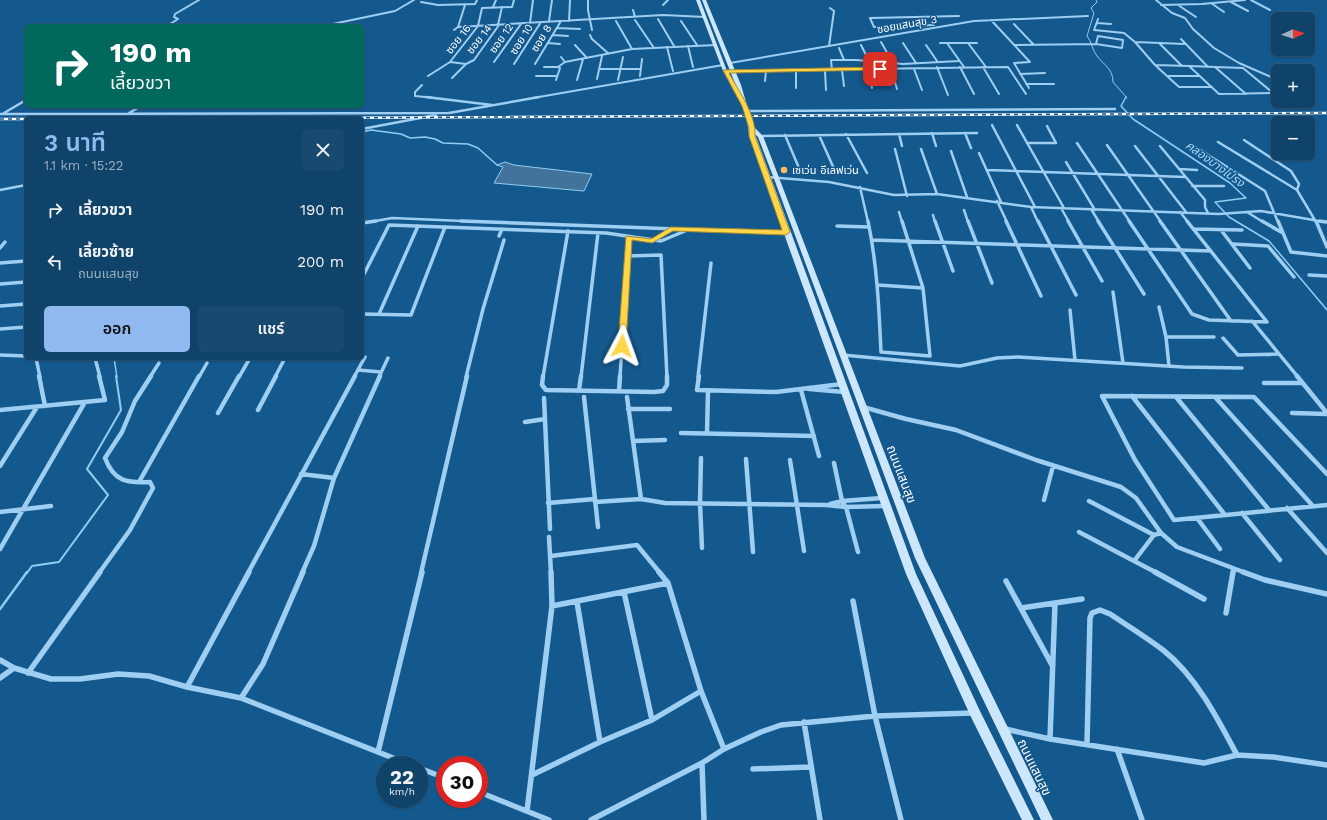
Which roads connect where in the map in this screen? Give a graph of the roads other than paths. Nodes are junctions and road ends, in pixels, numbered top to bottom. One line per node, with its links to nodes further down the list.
1 (199, 0): 57 (street)
2 (414, 0): 58 (street)
3 (477, 0): 25 (street)
4 (496, 0): 28 (street)
5 (514, 0): 29 (street)
6 (533, 0): 55 (street)
7 (552, 0): 50 (street)
8 (570, 0): 52 (street)
9 (588, 0): 48 (street)
10 (668, 0): 26 (street)
11 (698, 0): 39 (main road, ถนนแสนสุข)
12 (704, 0): 119 (main road, ถนนแสนสุข)
13 (1156, 0): 27 (street)
14 (1245, 0): 18 (street)
15 (1251, 0): 34 (street)
16 (440, 1): 22 (street)
17 (458, 1): 24 (street)
18 (1230, 1): 20 (street); 35 (street)
19 (421, 2): 22 (street)
20 (1211, 3): 21 (street); 37 (street)
21 (1178, 4): 27 (street); 43 (street)
22 (437, 5): 23 (street)
23 (452, 5): 24 (street); 30 (street)
24 (456, 5): 25 (street)
25 (465, 5): 65 (street)
26 (663, 5)
27 (1161, 5): 104 (street)
28 (493, 7): 29 (street); 64 (street)
29 (502, 7): 62 (street)
30 (450, 8)
31 (830, 8): 98 (street)
32 (633, 10): 44 (street)
33 (653, 10): 38 (street)
34 (1270, 10)
35 (1248, 11)
36 (612, 12): 45 (street)
37 (1224, 12)
38 (655, 16): 39 (street); 44 (street)
39 (704, 16): 92 (main road, ถนนแสนสุข)
40 (928, 16): 41 (street); 63 (street); 63 (street)
41 (959, 16)
42 (1088, 16): 49 (street, ซอยแสนสุข 3)
43 (1196, 17)
44 (635, 18): 45 (street); 100 (street)
45 (616, 19): 48 (street); 102 (street)
46 (658, 19): 96 (street)
47 (1098, 19): 56 (street)
48 (590, 20): 52 (street); 70 (street)
49 (991, 20): 66 (street, ซอยแสนสุข 3); 95 (street)
50 (549, 21): 51 (street); 54 (street)
51 (561, 21): 52 (street); 67 (street, ซอย 8)
52 (569, 21)
53 (681, 21): 91 (street)
54 (541, 22): 55 (street); 123 (street, ซอย 10)
55 (530, 23): 59 (street)
56 (1097, 23): 61 (street); 72 (street)
57 (170, 24)
58 (333, 24)
59 (521, 24): 62 (street); 117 (street, ซอย 12)
60 (1014, 24): 87 (street)
61 (1111, 24)
62 (499, 25): 64 (street); 122 (street, ซอย 14)
63 (934, 25): 66 (street)
64 (478, 26): 65 (street); 116 (street, ซอย 16)
65 (458, 27): 69 (street)
66 (937, 27): 98 (street, ซอยแสนสุข 3)
67 (557, 28): 68 (street); 73 (street, ซอย 8)
68 (580, 29)
69 (454, 30)
70 (592, 30)
71 (1121, 30): 72 (street)
72 (1124, 33): 79 (street)
73 (552, 35): 75 (street); 80 (street, ซอย 8)
74 (590, 35): 103 (street)
75 (568, 36)
76 (1181, 38): 89 (street)
77 (881, 42): 120 (street)
78 (903, 42): 121 (street)
79 (1135, 42): 85 (street); 126 (street)
80 (548, 43): 86 (street); 124 (street, ซอย 8)
81 (940, 43): 82 (street)
82 (946, 43): 83 (street); 115 (street)
83 (968, 43): 84 (street); 136 (street)
84 (977, 43)
85 (1160, 43): 89 (street); 127 (street)
86 (560, 44)
87 (1033, 44): 88 (street); 95 (street)
88 (1095, 44): 88 (street)
89 (1185, 44): 137 (street)
90 (575, 45): 108 (street)
91 (697, 45): 92 (street); 97 (street)
92 (716, 45): 125 (main road, ถนนแสนสุข)
93 (861, 45): 113 (street)
94 (926, 45): 114 (street)
95 (1014, 45): 156 (street)
96 (674, 46): 97 (street); 99 (street)
97 (688, 46): 131 (street)
98 (829, 46): 119 (street, ซอยแสนสุข 3)
99 (667, 47): 100 (street); 149 (street)
100 (654, 48): 102 (street)
101 (839, 48): 112 (street)
102 (632, 49): 103 (street)
103 (609, 54): 105 (street)
104 (1223, 54): 111 (street); 140 (street)
105 (602, 56): 108 (street); 142 (street)
106 (561, 57): 118 (street)
107 (623, 57): 143 (street)
108 (587, 58): 109 (street)
109 (583, 59): 118 (street); 167 (street)
110 (642, 59): 146 (street)
111 (1232, 59): 141 (street); 163 (street)
112 (844, 60): 113 (street); 147 (street)
113 (869, 61): 120 (street)
114 (937, 61): 115 (street); 121 (street)
115 (960, 61): 134 (street)
116 (450, 62): 122 (street, ซอย 16); 157 (street, ซอย 16)
117 (494, 62)
118 (566, 62): 130 (street)
119 (730, 63): 154 (main road, ถนนแสนสุข)
120 (892, 63): 121 (street)
121 (916, 63)
122 (466, 64): 164 (street, ซอย 14)
123 (514, 64)
124 (535, 64)
125 (723, 65): 153 (main road, ถนนแสนสุข); 187 (street)
126 (1155, 65): 127 (street); 161 (street)
127 (1181, 65): 128 (street)
128 (1189, 66): 137 (street); 162 (street)
129 (544, 67): 130 (street)
130 (558, 67): 159 (street)
131 (693, 67)
132 (937, 67): 133 (street); 145 (street); 185 (street)
133 (960, 67): 134 (street); 181 (street)
134 (964, 67): 135 (street)
135 (983, 67): 136 (street); 182 (street)
136 (986, 67): 183 (street)
137 (1208, 67): 138 (street)
138 (1214, 67): 140 (street); 184 (street)
139 (868, 68): 144 (street); 148 (street); 176 (street)
140 (1237, 68): 141 (street)
141 (1242, 68): 184 (street)
142 (600, 69): 143 (street); 165 (street)
143 (620, 69): 146 (street); 168 (street)
144 (891, 69): 145 (street); 178 (street)
145 (914, 69): 180 (street)
146 (641, 70): 160 (street)
147 (832, 70): 148 (street); 152 (street)
148 (842, 70): 173 (street)
149 (673, 71)
150 (766, 71): 151 (street); 154 (street); 169 (street)
151 (796, 71): 152 (street); 175 (street)
152 (824, 71): 179 (street)
153 (725, 72): 154 (main road); 189 (main road, ถนนแสนสุข)
154 (733, 72): 189 (main road, ถนนแสนสุข)
155 (1044, 73): 156 (street)
156 (1020, 74): 170 (street)
157 (428, 76)
158 (536, 76): 159 (street)
159 (557, 76): 166 (street)
160 (640, 76)
161 (1167, 76): 162 (street); 174 (street)
162 (1200, 76): 174 (street)
163 (1271, 77)
164 (452, 78)
165 (598, 79)
166 (556, 80)
167 (577, 80)
168 (618, 80)
169 (765, 81)
170 (1026, 84): 171 (street); 177 (street)
171 (1054, 84)
172 (422, 85): 187 (street)
173 (844, 86)
174 (1212, 87): 184 (street)
175 (796, 88)
176 (872, 88)
177 (1029, 88)
178 (897, 89)
179 (826, 90)
180 (922, 90)
181 (974, 94)
182 (999, 94)
183 (1026, 94)
184 (1246, 94)
185 (948, 95)
186 (24, 101): 193 (street)
187 (495, 106): 192 (street)
188 (138, 108): 191 (street)
189 (745, 108): 190 (street); 197 (main road, ถนนแสนสุข)
190 (1115, 109)
191 (129, 113): 192 (street); 193 (street)
192 (450, 113): 198 (street)
193 (1, 114)
194 (1017, 124): 209 (street)
195 (992, 125): 228 (street)
196 (1047, 126): 209 (street)
197 (752, 128): 206 (main road, ถนนแสนสุข); 234 (main road, ถนนแสนสุข)
198 (364, 129)
199 (932, 133): 200 (street); 204 (street); 213 (street)
200 (965, 133): 201 (street); 217 (street)
201 (977, 133)
202 (785, 134): 205 (street); 206 (street); 223 (street)
203 (846, 134): 204 (street); 205 (street); 230 (street)
204 (899, 134): 212 (street)
205 (819, 135): 227 (street)
206 (760, 136): 234 (main road, ถนนแสนสุข)
207 (1244, 140): 242 (street)
208 (1218, 142): 242 (street)
209 (1027, 143): 229 (street)
210 (1077, 143): 232 (street)
211 (1107, 145): 233 (street)
212 (902, 146)
213 (936, 146)
214 (1135, 146): 235 (street)
215 (1160, 146): 224 (street)
216 (1194, 146): 258 (street)
217 (971, 148)
218 (895, 149): 244 (street)
219 (921, 149): 243 (street)
220 (951, 151): 245 (street)
221 (979, 153): 225 (street)
222 (1066, 162): 231 (street)
223 (799, 168)
224 (1179, 169): 226 (street); 236 (street)
225 (987, 170): 228 (street); 246 (street)
226 (1197, 170)
227 (836, 171)
228 (1015, 171): 229 (street); 247 (street)
229 (1044, 172): 231 (street); 248 (street)
230 (867, 173)
231 (1073, 174): 232 (street); 251 (street)
232 (1096, 174): 233 (street); 252 (street)
233 (1129, 175): 235 (street); 253 (street)
234 (771, 176): 240 (street); 275 (main road, ถนนแสนสุข); 333 (main road, ถนนแสนสุข)
235 (1158, 176): 236 (street); 256 (street)
236 (1185, 177): 238 (street)
237 (24, 185): 241 (street)
238 (1192, 186): 239 (street); 259 (street)
239 (1224, 186)
240 (860, 187): 244 (street); 267 (street)
241 (0, 190)
242 (1297, 190): 261 (street)
243 (937, 194): 244 (street); 245 (street)
244 (907, 196)
245 (967, 197): 246 (street)
246 (999, 202): 247 (street); 288 (street)
247 (1033, 207): 248 (street); 289 (street)
248 (1063, 208): 249 (street); 290 (street)
249 (1091, 209): 251 (street); 293 (street)
250 (964, 210): 286 (street)
251 (1096, 210): 252 (street)
252 (1121, 210): 253 (street); 294 (street)
253 (1153, 211): 255 (street); 295 (street)
254 (899, 212): 284 (street)
255 (1180, 212): 256 (street); 270 (street)
256 (1186, 212): 259 (street)
257 (1247, 212): 258 (street); 259 (street); 276 (street)
258 (1275, 212): 261 (street); 276 (street)
259 (1208, 213)
260 (934, 215): 285 (street)
261 (1315, 220): 262 (street); 291 (street)
262 (1327, 222)
263 (364, 223): 269 (street)
264 (418, 226): 266 (street); 304 (street); 323 (street)
265 (837, 226): 267 (street)
266 (445, 227): 268 (street); 323 (street)
267 (869, 227): 281 (street)
268 (502, 229): 274 (street); 278 (street)
269 (671, 229): 271 (street); 282 (street)
270 (1194, 229): 272 (street); 296 (street)
271 (687, 230): 275 (street); 282 (street)
272 (1220, 230): 273 (street); 287 (street)
273 (1242, 230)
274 (568, 231): 277 (street); 354 (street)
275 (786, 232): 351 (main road, ถนนแสนสุข)
276 (1282, 232): 298 (street)
277 (598, 233): 279 (street); 354 (street)
278 (499, 236)
279 (629, 237): 282 (street); 297 (street)
280 (504, 240): 462 (street)
281 (872, 240): 284 (street); 312 (street)
282 (652, 241)
283 (5, 242): 292 (street)
284 (908, 242): 285 (street); 313 (street)
285 (943, 243): 286 (street); 303 (street)
286 (976, 244): 288 (street); 310 (street)
287 (1233, 244): 302 (street); 307 (street)
288 (1016, 245): 289 (street); 317 (street)
289 (1052, 246): 290 (street); 316 (street)
290 (1082, 247): 293 (street); 309 (street)
291 (1327, 247)
292 (0, 248)
293 (1115, 248): 294 (street); 315 (street)
294 (1147, 249): 295 (street); 324 (street)
295 (1180, 250): 296 (street); 324 (street)
296 (1211, 251): 325 (street)
297 (627, 256): 356 (street); 356 (street)
298 (1327, 256)
299 (24, 261): 300 (street)
300 (0, 263)
301 (711, 263): 357 (street)
302 (1250, 268)
303 (953, 271)
304 (364, 274)
305 (1309, 275): 306 (street)
306 (1327, 276)
307 (1294, 277)
308 (24, 282): 311 (street)
309 (1102, 282)
310 (992, 283)
311 (0, 284)
312 (878, 285): 313 (street); 313 (street)
313 (923, 288)
314 (1113, 292): 344 (street)
315 (1144, 294)
316 (1076, 295)
317 (1041, 296)
318 (24, 304): 319 (street)
319 (0, 306)
320 (1159, 307): 328 (street)
321 (1070, 310): 341 (street)
322 (364, 314): 323 (street)
323 (379, 314)
324 (1230, 321): 325 (street)
325 (1252, 321): 331 (street)
326 (24, 327): 327 (street)
327 (0, 329)
328 (1166, 337): 329 (street); 345 (street)
329 (1214, 337)
330 (1223, 338): 331 (street)
331 (1278, 354): 350 (street)
332 (0, 355): 334 (street)
333 (843, 355): 341 (street); 352 (main road, ถนนแสนสุข)
334 (24, 356)
335 (388, 358): 348 (street)
336 (36, 360): 365 (street)
337 (96, 360): 364 (street)
338 (249, 360): 372 (street)
339 (284, 360): 371 (street)
340 (364, 360): 347 (street)
341 (1075, 360): 344 (street)
342 (160, 363): 392 (street)
343 (207, 363): 392 (street)
344 (1123, 363): 345 (street)
345 (1169, 366): 346 (street)
346 (1242, 368)
347 (358, 370): 348 (street); 389 (street)
348 (381, 372): 391 (street)
349 (1264, 383): 350 (street)
350 (1302, 383): 374 (street)
351 (843, 388): 352 (main road); 353 (street); 353 (street); 398 (main road, ถนนแสนสุข)
352 (856, 388): 367 (main road, ถนนแสนสุข)
353 (806, 389): 355 (street)
354 (579, 390): 356 (street)
355 (801, 390): 357 (street); 379 (street)
356 (619, 391)
357 (708, 391): 378 (street)
358 (627, 396): 368 (street)
359 (1132, 396): 361 (street); 413 (street); 414 (street)
360 (584, 397): 395 (street)
361 (1176, 397): 362 (street); 410 (street)
362 (1215, 397): 390 (street); 406 (street)
363 (544, 398): 375 (street)
364 (85, 402): 365 (street); 409 (street)
365 (45, 406): 366 (street)
366 (37, 407): 370 (street); 387 (street)
367 (863, 407): 388 (street); 456 (main road, ถนนแสนสุข)
368 (628, 409): 369 (street); 381 (street)
369 (670, 409)
370 (0, 410)
371 (258, 410)
372 (218, 413)
373 (1292, 413): 374 (street)
374 (1327, 414)
375 (545, 419): 376 (street); 399 (street)
376 (525, 422)
377 (681, 433): 378 (street)
378 (707, 433): 379 (street)
379 (814, 436): 382 (street)
380 (665, 440): 381 (street)
381 (633, 441): 393 (street)
382 (820, 456)
383 (701, 458): 400 (street)
384 (746, 459): 401 (street)
385 (790, 460): 402 (street)
386 (834, 463): 396 (street)
387 (0, 466)
388 (1053, 466): 394 (street); 418 (street)
389 (301, 474): 391 (street); 449 (street)
390 (1327, 474)
391 (334, 478): 451 (street)
392 (139, 482): 447 (street)
393 (641, 499): 395 (street); 400 (street)
394 (1044, 500)
395 (595, 501): 399 (street); 415 (street)
396 (842, 501): 398 (street); 403 (street); 407 (street)
397 (1090, 501): 419 (street)
398 (884, 502): 407 (street); 452 (main road, ถนนแสนสุข)
399 (548, 503): 416 (street)
400 (700, 503): 401 (street); 421 (street)
401 (748, 504): 402 (street); 425 (street)
402 (796, 504): 403 (street); 424 (street)
403 (826, 505): 407 (street)
404 (1327, 505): 406 (street)
405 (51, 506): 409 (street)
406 (1312, 506): 408 (street)
407 (846, 507): 426 (street)
408 (1288, 508): 410 (street); 427 (street)
409 (23, 510): 411 (street); 422 (street)
410 (1269, 510): 412 (street)
411 (0, 512)
412 (1242, 513): 413 (street); 429 (street)
413 (1225, 515): 414 (street)
414 (1197, 518): 423 (street)
415 (598, 527)
416 (550, 529)
417 (1079, 532): 430 (street)
418 (1161, 533): 419 (street); 431 (street)
419 (1154, 535): 430 (street)
420 (549, 537): 428 (street)
421 (702, 548)
422 (0, 549)
423 (1220, 549)
424 (804, 551)
425 (753, 552)
426 (858, 552)
427 (1327, 553)
428 (551, 556): 433 (street); 441 (street)
429 (1280, 560)
430 (1134, 561): 437 (street)
431 (1234, 569): 435 (street); 443 (street)
432 (1006, 581): 442 (street)
433 (668, 583): 434 (street); 450 (street)
434 (624, 592): 439 (street); 454 (street)
435 (1327, 594)
436 (1082, 599): 440 (street)
437 (1204, 599)
438 (853, 601): 453 (street)
439 (577, 602): 441 (street); 458 (street)
440 (1055, 604): 442 (street); 445 (street)
441 (552, 606): 469 (street)
442 (1021, 608): 445 (street)
443 (1226, 613)
444 (0, 660): 446 (street)
445 (1053, 666): 457 (street)
446 (14, 668): 447 (street); 448 (street)
447 (28, 673): 449 (street)
448 (0, 678)
449 (187, 687): 451 (street)
450 (701, 691): 454 (street); 460 (street)
451 (242, 698): 462 (street)
452 (975, 713): 453 (street); 477 (main road, ถนนแสนสุข)
453 (875, 716): 455 (street); 476 (street)
454 (652, 720): 458 (street)
455 (804, 722): 460 (street); 467 (street)
456 (1002, 729): 457 (street); 478 (main road, ถนนแสนสุข)
457 (1050, 739): 459 (street)
458 (600, 742): 469 (street)
459 (1087, 744): 461 (street); 463 (street)
460 (724, 749): 465 (street)
461 (1117, 749): 463 (street); 479 (street)
462 (378, 752): 464 (street)
463 (1237, 755): 466 (street)
464 (388, 756)
465 (702, 763): 473 (street); 474 (street)
466 (1327, 765)
467 (811, 767): 468 (street); 475 (street)
468 (753, 770)
469 (532, 775): 471 (street)
470 (488, 796): 471 (street)
471 (527, 811): 472 (street)
472 (549, 820)
473 (591, 820)
474 (704, 820)
475 (820, 820)
476 (901, 820)
477 (1028, 820)
478 (1047, 820)
479 (1142, 820)

